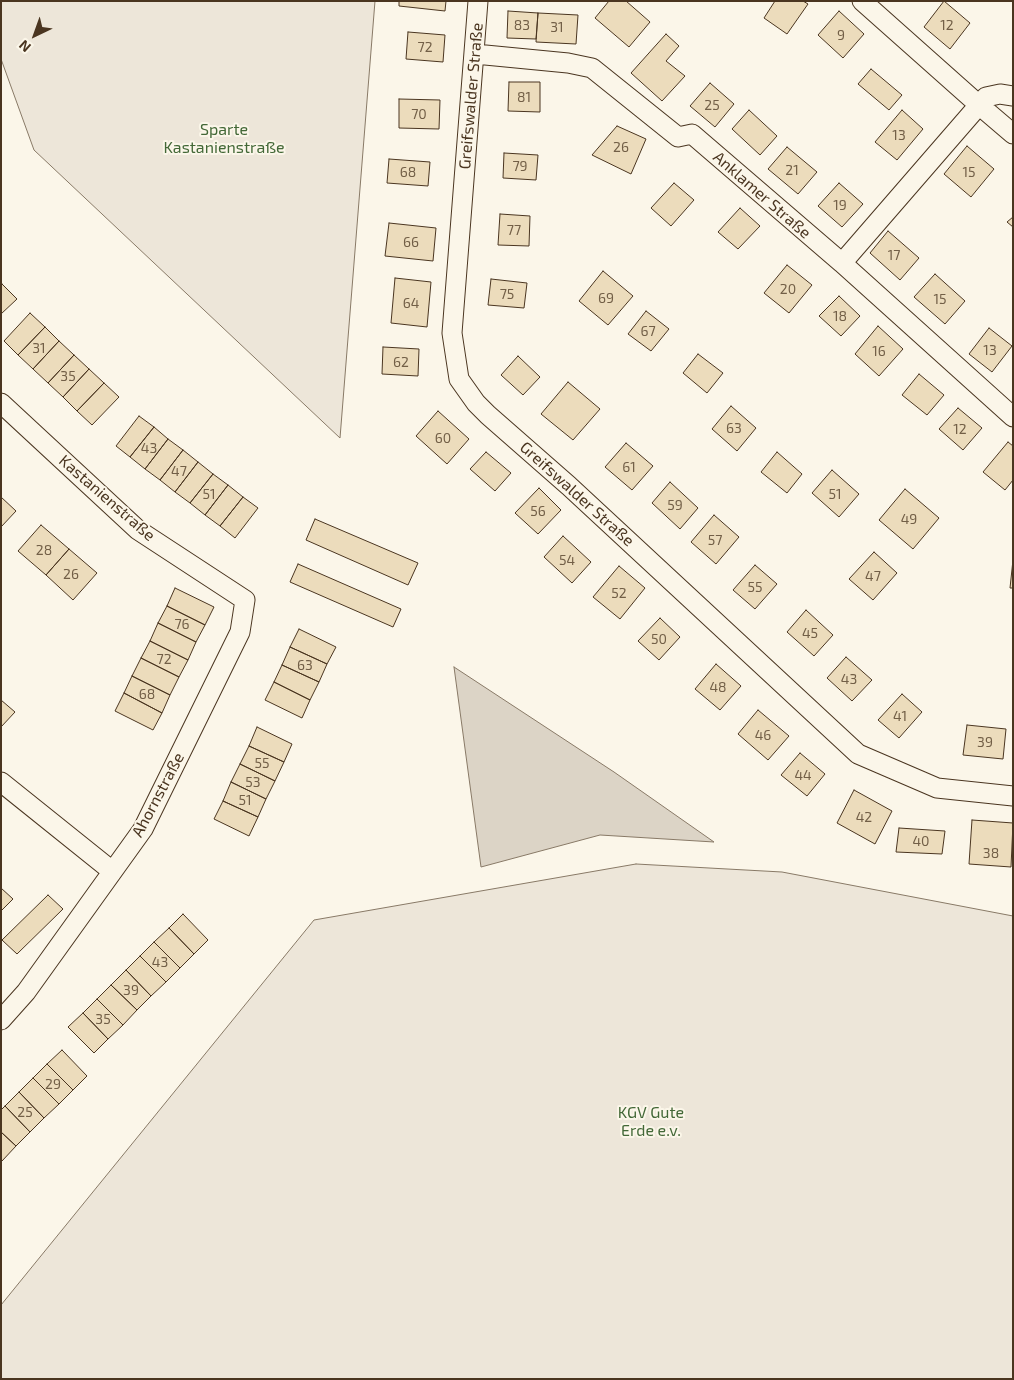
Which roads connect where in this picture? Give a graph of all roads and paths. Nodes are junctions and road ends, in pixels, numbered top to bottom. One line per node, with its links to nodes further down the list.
1 (478, 1): 3 (street, Greifswalder Straße)
2 (862, 1): 5 (street)
3 (474, 54): 7 (street, Anklamer Straße); 12 (street, Greifswalder Straße)
4 (1013, 96): 5 (street)
5 (978, 105): 6 (street); 7 (street)
6 (1013, 134)
7 (842, 263): 9 (street, Anklamer Straße)
8 (1, 403): 10 (street, Kastanienstraße)
9 (1013, 417)
10 (246, 600): 13 (street, Ahornstraße)
11 (1, 782): 13 (street)
12 (1013, 796)
13 (112, 871): 14 (street, Ahornstraße)
14 (1, 1020)

